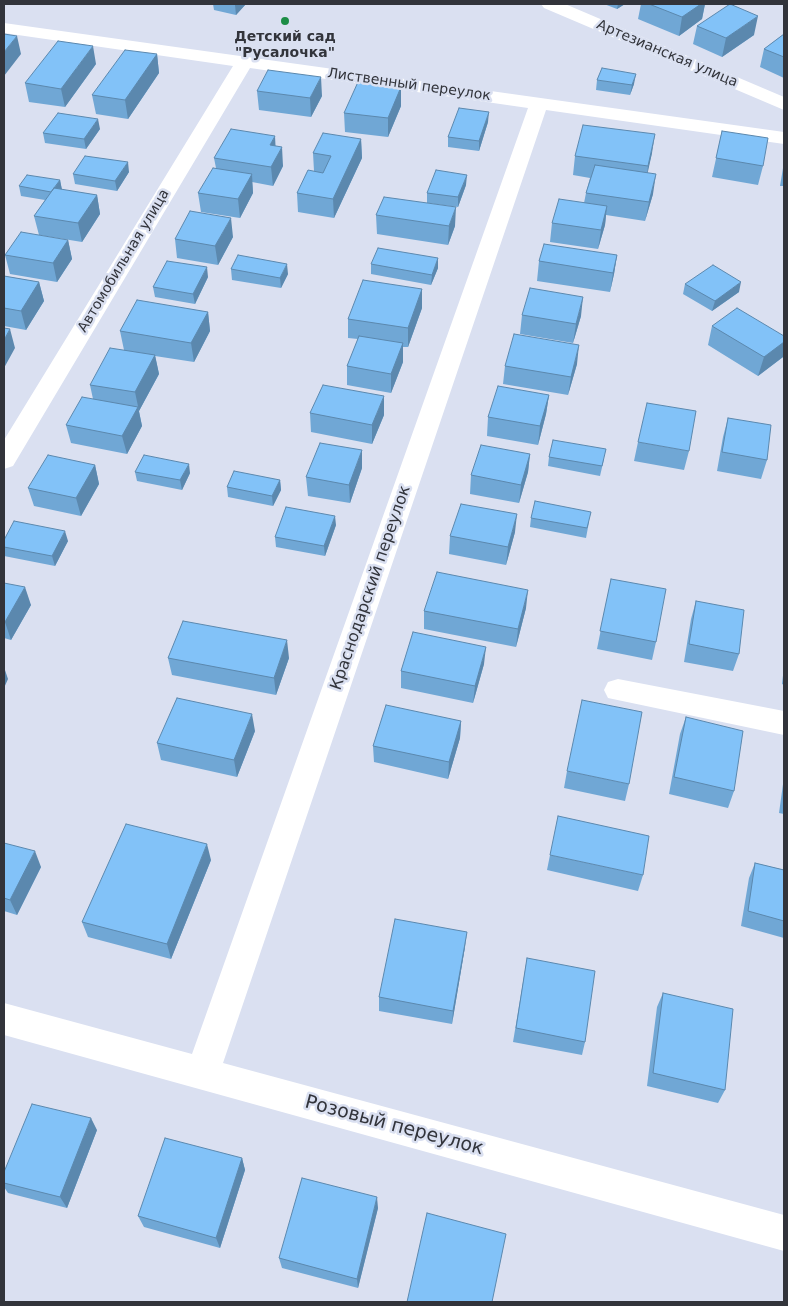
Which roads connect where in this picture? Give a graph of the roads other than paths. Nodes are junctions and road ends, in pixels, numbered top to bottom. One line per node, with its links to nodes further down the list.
1 (550, 4): 5 (street, Артезианская улица)
2 (4, 28): 3 (street, Лиственный переулок)
3 (245, 61): 4 (street, Лиственный переулок); 7 (street, Автомобильная улица)
4 (540, 103): 6 (street, Лиственный переулок); 11 (street, Краснодарский переулок)
5 (784, 104)
6 (784, 138)
7 (4, 460)
8 (618, 690): 9 (street)
9 (784, 723)
10 (4, 1019): 11 (street, Розовый переулок)
11 (202, 1074): 12 (street, Розовый переулок)
12 (784, 1234)

